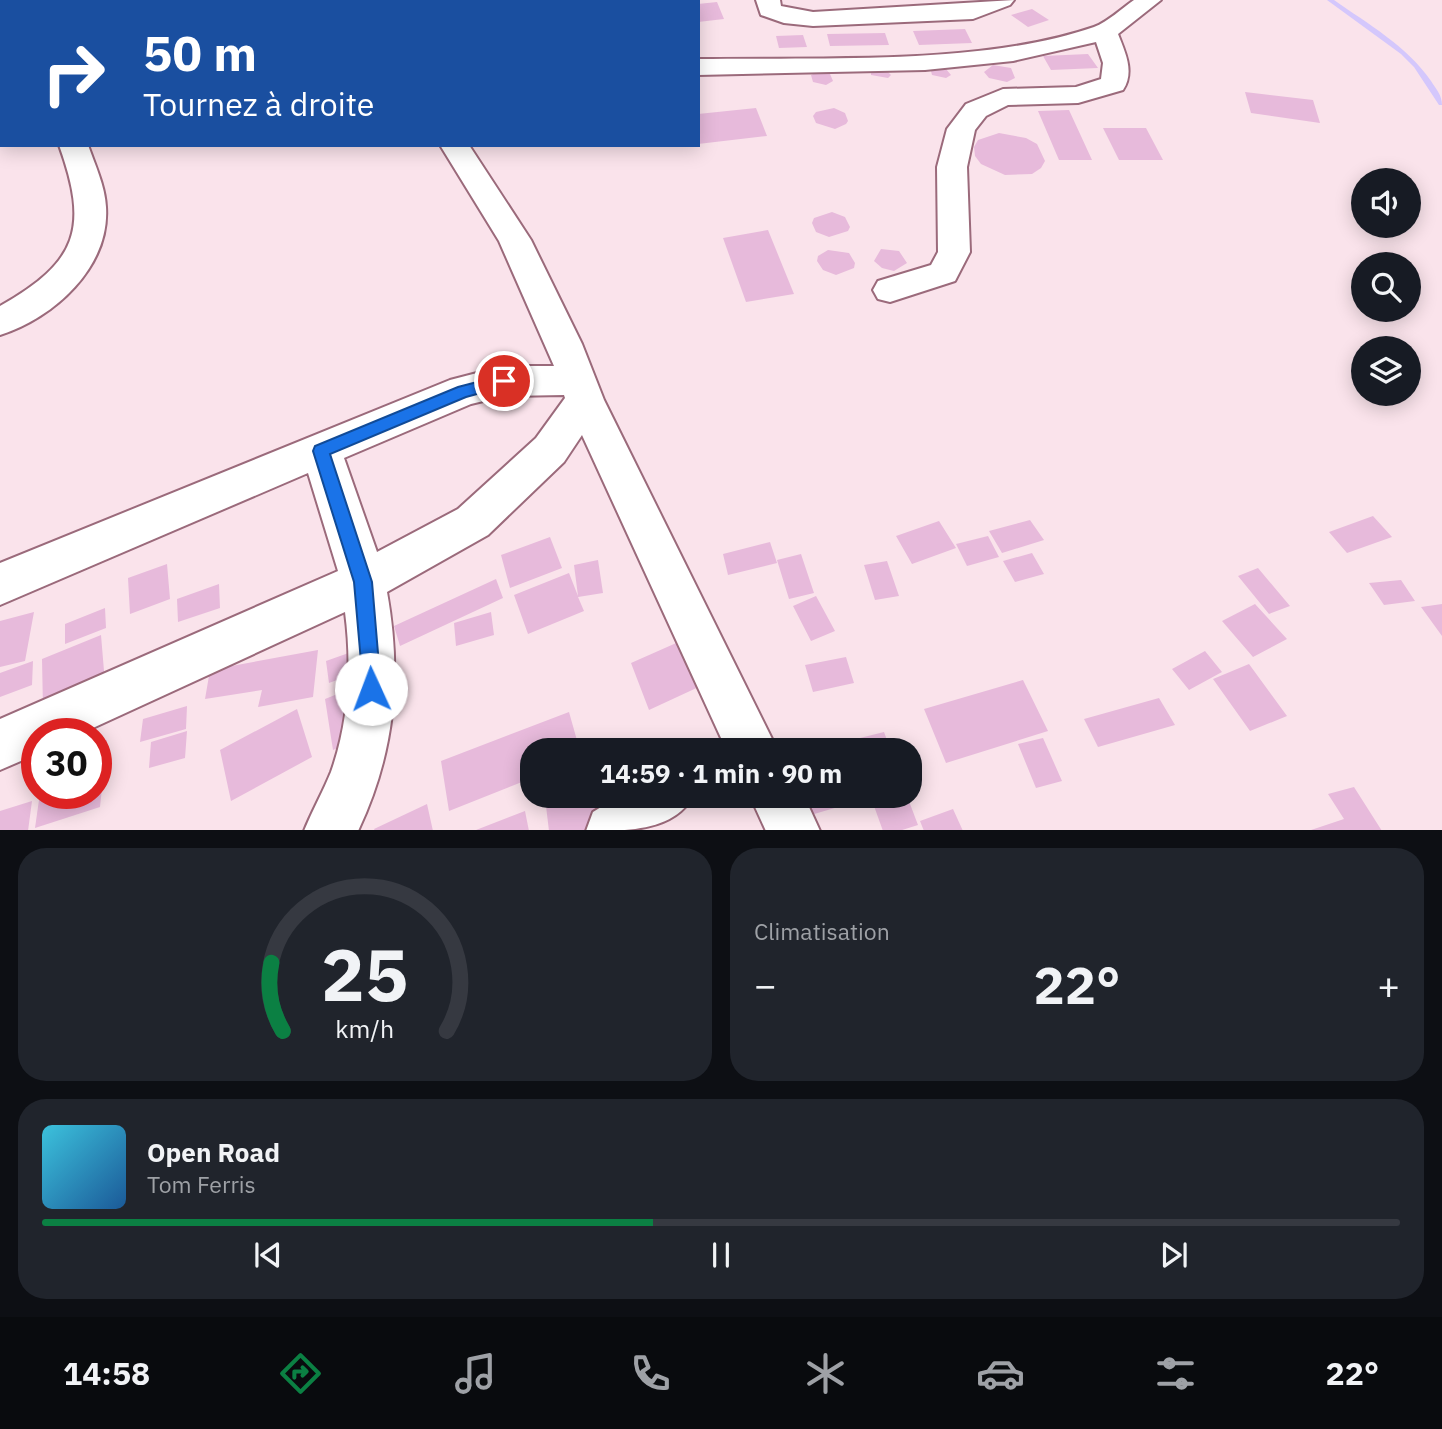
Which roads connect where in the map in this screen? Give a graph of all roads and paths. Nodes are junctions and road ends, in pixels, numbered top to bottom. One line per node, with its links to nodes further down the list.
1 (768, 0): 2 (street)
2 (1002, 0)
3 (1149, 0): 4 (street)
4 (1105, 32): 5 (street); 8 (street)
5 (700, 67)
6 (74, 147): 9 (street)
7 (455, 147): 10 (street)
8 (890, 290)
9 (0, 322)
10 (580, 390): 11 (street); 12 (street); 14 (street)
11 (321, 451): 12 (street); 13 (street)
12 (363, 582): 15 (street); 18 (street)
13 (0, 584)
14 (742, 738)
15 (0, 745)
16 (648, 808): 19 (street)
17 (782, 808): 20 (street)
18 (330, 830)
19 (614, 830)
20 (793, 830)

